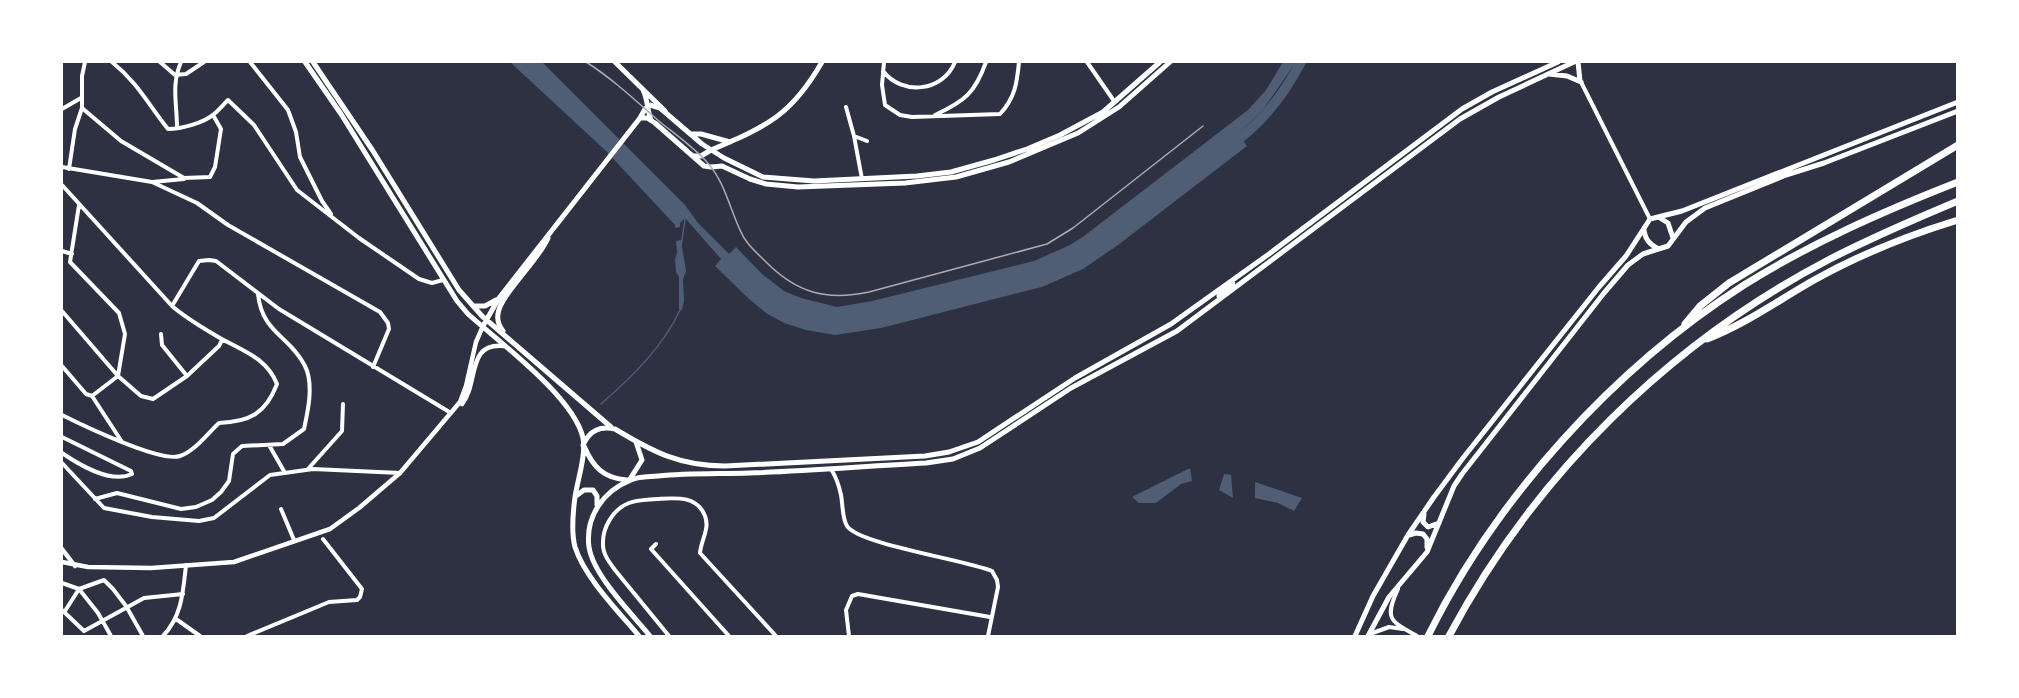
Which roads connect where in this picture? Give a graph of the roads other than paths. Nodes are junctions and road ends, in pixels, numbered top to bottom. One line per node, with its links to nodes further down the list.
1 (85, 62): 25 (street)
2 (112, 62): 39 (street)
3 (160, 62): 22 (street)
4 (181, 62): 22 (street)
5 (204, 62): 22 (street)
6 (250, 62): 60 (street)
7 (305, 62): 71 (main road)
8 (313, 62): 76 (main road)
9 (615, 62): 24 (main road)
10 (822, 62): 43 (main road)
11 (884, 62): 20 (street)
12 (955, 62): 20 (street)
13 (986, 62): 36 (street)
14 (1019, 62): 36 (street)
15 (1087, 62): 26 (street)
16 (1160, 62): 26 (main road)
17 (1170, 62): 30 (main road)
18 (1558, 62): 65 (main road)
19 (1576, 62): 21 (main road); 23 (main road)
20 (883, 71): 36 (street)
21 (1547, 74): 23 (main road); 65 (main road)
22 (175, 75): 39 (street)
23 (1581, 82): 62 (street)
24 (642, 89): 28 (main road); 34 (main road)
25 (81, 98): 31 (street); 32 (street)
26 (1114, 101): 30 (main road); 54 (main road)
27 (1958, 102): 47 (main road)
28 (647, 107): 34 (main road); 37 (main road); 38 (main road)
29 (846, 107): 41 (street)
30 (1119, 107): 46 (main road)
31 (82, 108): 52 (street); 53 (street)
32 (62, 110)
33 (1958, 111): 49 (main road)
34 (666, 112): 40 (main road)
35 (213, 115): 39 (street); 53 (street); 60 (street)
36 (931, 116)
37 (640, 118): 38 (main road); 66 (main road)
38 (651, 120): 46 (main road)
39 (177, 128)
40 (692, 134): 43 (main road); 45 (main road)
41 (854, 136): 42 (street); 54 (street)
42 (867, 141)
43 (730, 142): 45 (main road)
44 (1958, 145): 81 (highway)
45 (711, 150): 46 (main road); 54 (main road)
46 (688, 152)
47 (1830, 152): 48 (main road); 49 (main road)
48 (1821, 156): 50 (main road); 61 (main road)
49 (1832, 159): 50 (main road)
50 (1824, 163): 67 (main road)
51 (62, 168): 52 (street)
52 (69, 169): 55 (street)
53 (184, 178): 55 (street)
54 (862, 179)
55 (152, 182): 88 (street)
56 (1958, 182): 81 (highway)
57 (62, 185): 59 (street)
58 (1958, 201): 85 (highway)
59 (79, 204): 70 (street); 75 (street)
60 (334, 217): 71 (street)
61 (1660, 218): 62 (main road); 67 (main road)
62 (1650, 219): 64 (main road)
63 (1958, 220): 85 (highway)
64 (1644, 226): 68 (main road); 112 (main road)
65 (1306, 230): 72 (main road); 77 (main road)
66 (550, 234): 74 (main road); 83 (main road)
67 (1673, 238): 68 (main road)
68 (1659, 249): 113 (main road)
69 (62, 251): 70 (street)
70 (72, 254): 89 (street)
71 (442, 279): 80 (main road)
72 (1233, 280): 77 (main road); 98 (main road)
73 (258, 294): 75 (street); 88 (street); 99 (street)
74 (499, 298): 76 (main road); 79 (main road)
75 (172, 306): 84 (street)
76 (473, 306): 79 (main road)
77 (1209, 309): 103 (main road)
78 (62, 311): 89 (street)
79 (487, 319): 80 (main road); 83 (main road)
80 (483, 326): 86 (main road); 93 (street)
81 (1679, 332): 148 (highway)
82 (161, 334): 90 (street)
83 (507, 337): 95 (main road)
84 (222, 339): 90 (street); 97 (street)
85 (1699, 342): 149 (highway)
86 (504, 346): 93 (street); 100 (main road)
87 (62, 366): 91 (street)
88 (373, 367): 93 (street)
89 (118, 376): 90 (street); 91 (street)
90 (187, 376)
91 (92, 396): 97 (street)
92 (343, 405): 104 (street)
93 (451, 413): 106 (street)
94 (62, 415): 97 (street)
95 (615, 429): 98 (main road); 100 (main road)
96 (62, 437): 101 (street)
97 (122, 442)
98 (636, 442): 107 (main road)
99 (268, 444): 105 (street); 109 (street)
100 (583, 445): 107 (main road); 108 (main road)
101 (62, 453)
102 (62, 463): 109 (street)
103 (831, 468): 107 (main road); 129 (street)
104 (307, 470): 105 (street); 106 (street)
105 (285, 473): 109 (street)
106 (400, 473): 116 (street)
107 (629, 480): 110 (main road)
108 (575, 497): 110 (main road); 138 (main road)
109 (95, 499)
110 (597, 507): 139 (main road)
111 (281, 509): 116 (street)
112 (1425, 510): 113 (main road); 114 (main road)
113 (1440, 522): 119 (main road)
114 (1408, 535): 119 (main road); 145 (main road)
115 (323, 539): 137 (street)
116 (294, 540): 122 (street)
117 (656, 544): 141 (street)
118 (62, 549): 121 (street)
119 (1427, 552): 123 (main road)
120 (62, 562): 121 (street)
121 (75, 566): 122 (street)
122 (186, 566): 126 (street)
123 (1401, 582): 132 (street); 146 (main road)
124 (62, 583): 125 (street)
125 (79, 589): 127 (street); 128 (street); 131 (street)
126 (183, 594): 127 (street); 130 (street)
127 (126, 606): 131 (street); 134 (street)
128 (63, 610): 131 (street)
129 (990, 617): 143 (street); 144 (street)
130 (176, 619): 135 (street); 136 (street)
131 (103, 622): 133 (street)
132 (1403, 629): 146 (street); 147 (street)
133 (111, 636)
134 (143, 636)
135 (163, 636)
136 (200, 636)
137 (247, 636)
138 (639, 636)
139 (650, 636)
140 (669, 636): 142 (street)
141 (729, 636)
142 (776, 636)
143 (849, 636)
144 (988, 636)
145 (1355, 636)
146 (1368, 636)
147 (1417, 636)
148 (1428, 636)
149 (1449, 636)

